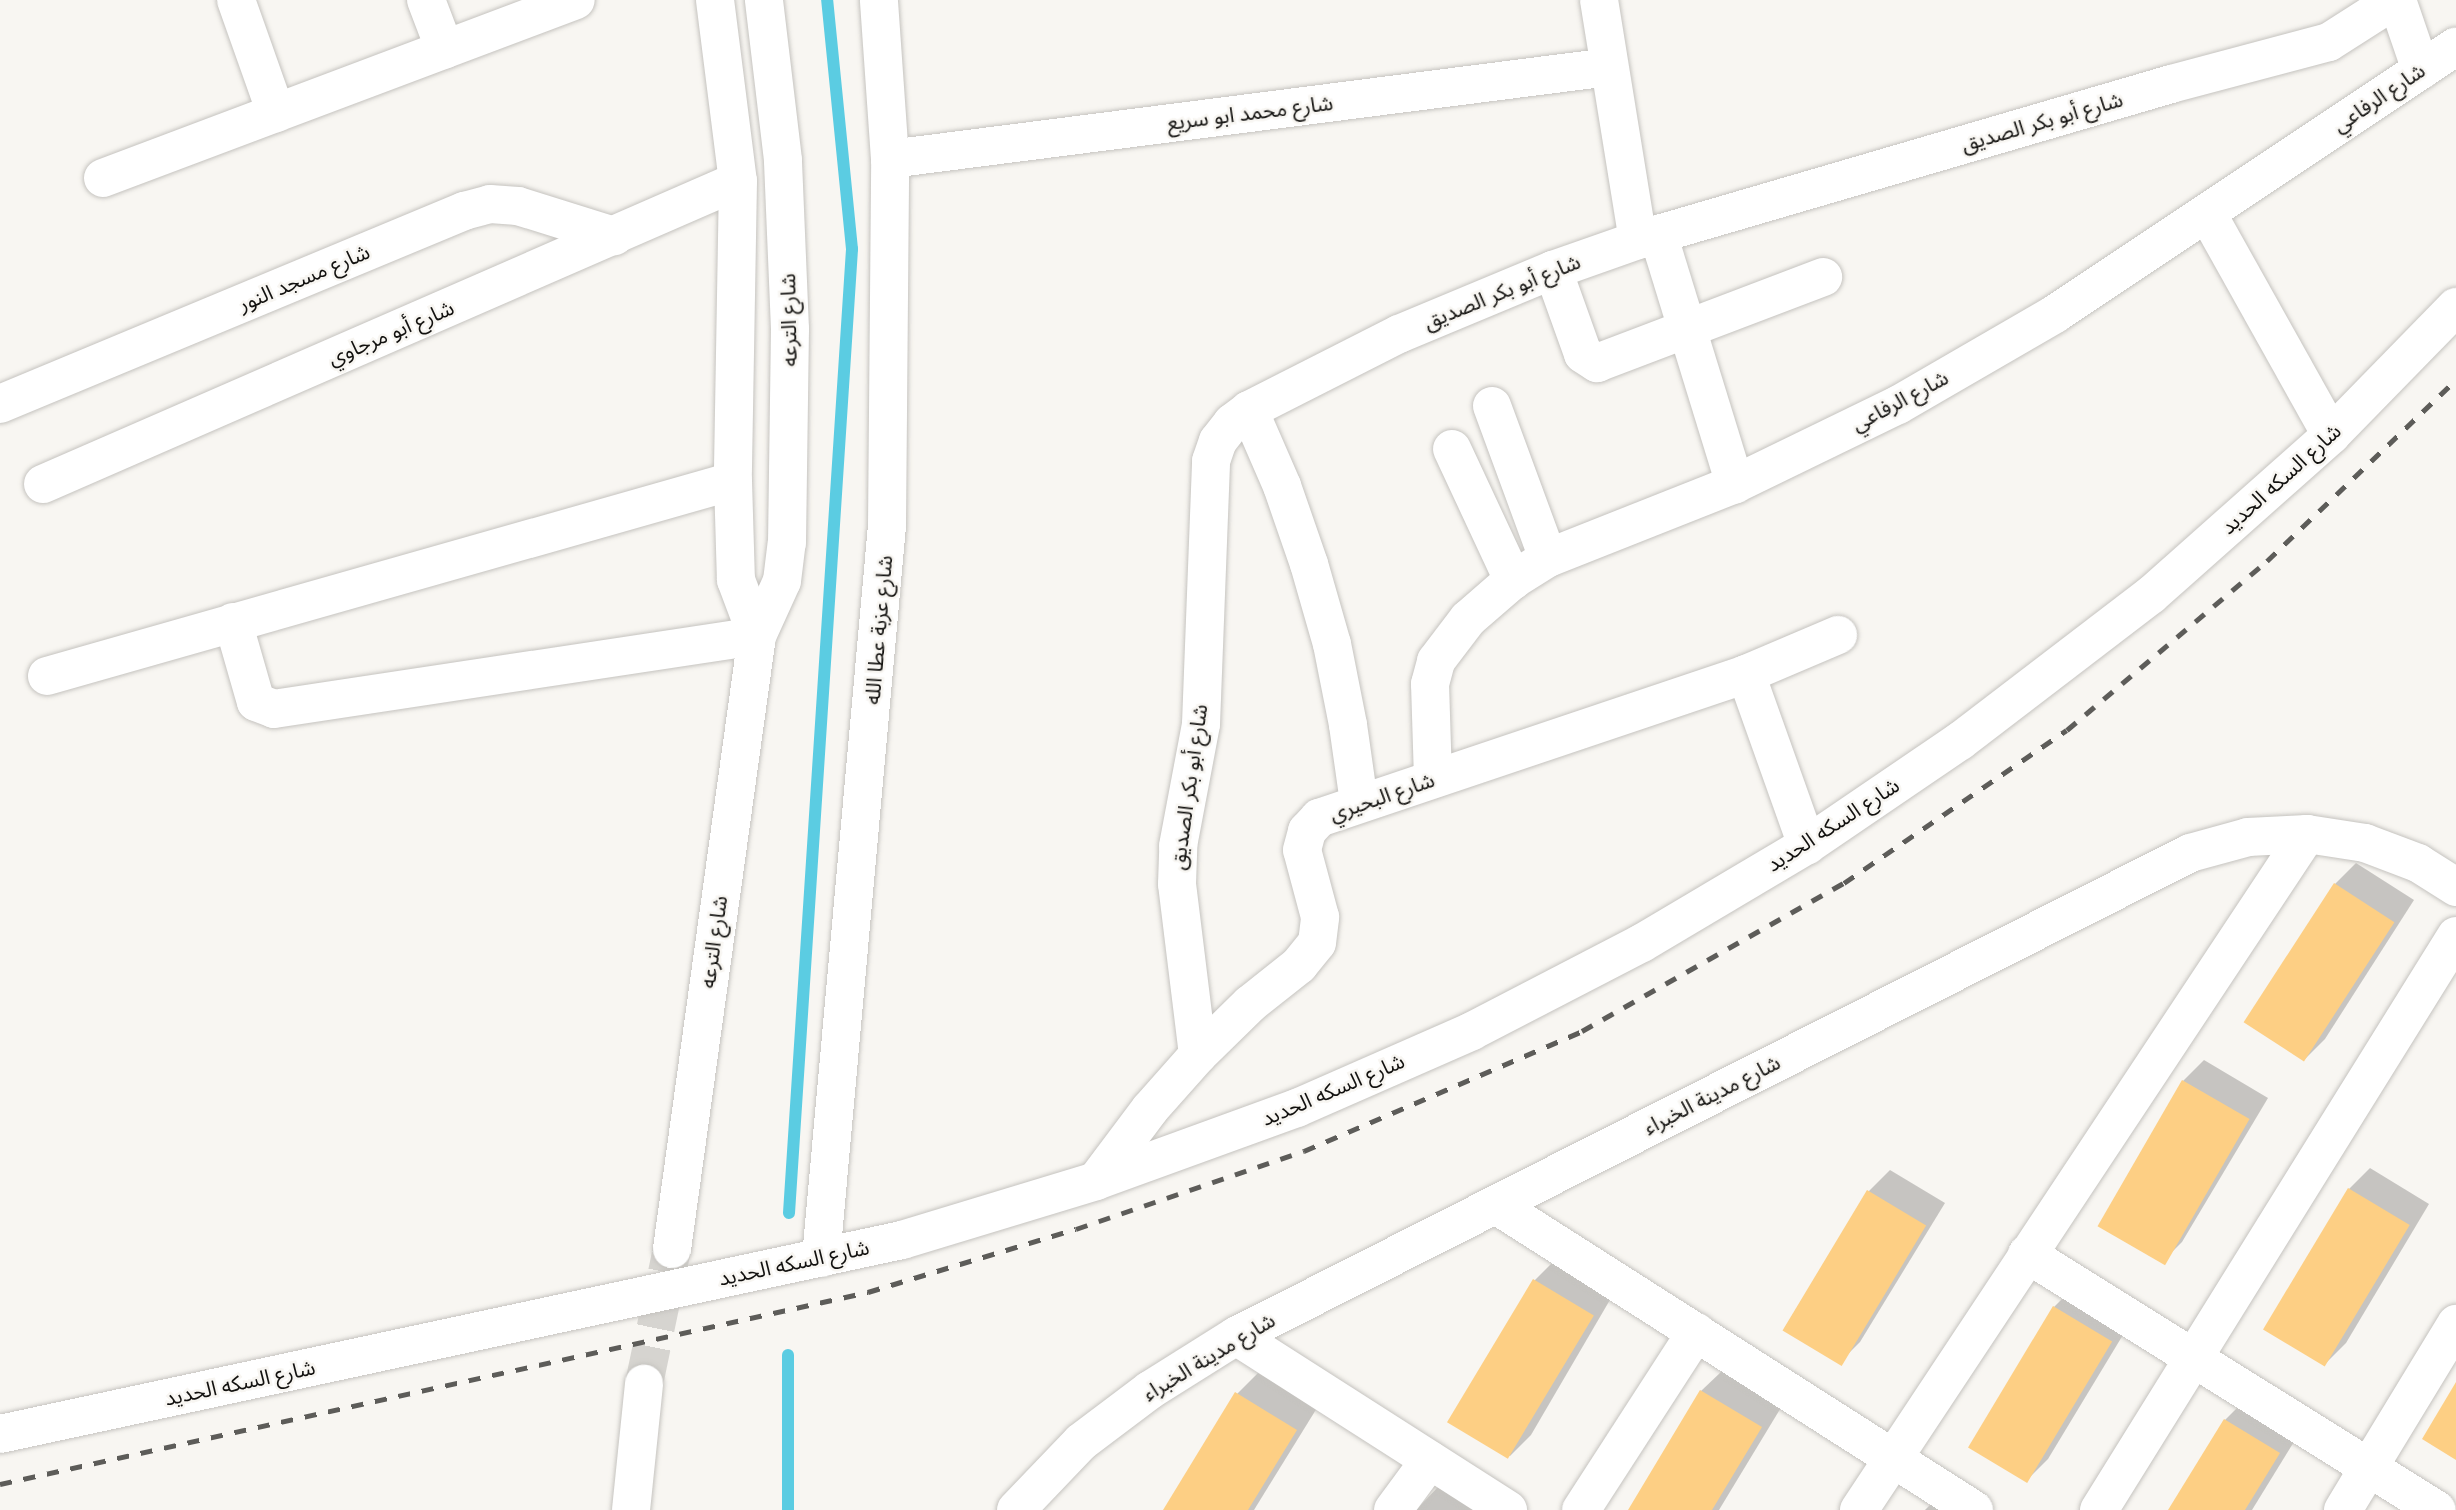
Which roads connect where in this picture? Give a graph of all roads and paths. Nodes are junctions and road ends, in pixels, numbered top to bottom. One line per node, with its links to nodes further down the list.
1 (236, 0): 13 (street)
2 (426, 0): 10 (street)
3 (576, 0): 10 (street)
4 (716, 0): 16 (street, شارع الترعه)
5 (764, 0): 36 (street, شارع الترعه)
6 (879, 0): 14 (street, شارع عزبة عطا الله)
7 (1599, 0): 11 (street)
8 (2396, 0): 12 (street); 19 (street, شارع أبو بكر الصديق)
9 (2456, 47): 12 (street, شارع الرفاعي)
10 (445, 50): 13 (street)
11 (1609, 67): 14 (street, شارع محمد ابو سريع); 19 (street)
12 (2421, 70): 17 (street, شارع الرفاعي)
13 (276, 113): 15 (street)
14 (890, 159): 50 (street, شارع عزبة عطا الله)
15 (103, 178)
16 (737, 181): 18 (street, شارع أبو مرجاوي); 29 (street, شارع الترعه)
17 (2207, 213): 27 (street); 31 (street, شارع الرفاعي)
18 (614, 236): 24 (street, شارع مسجد النور); 30 (street, شارع أبو مرجاوي)
19 (1648, 237): 20 (street, شارع أبو بكر الصديق); 23 (street)
20 (1553, 270): 23 (street); 26 (street, شارع أبو بكر الصديق)
21 (1823, 277): 23 (street)
22 (2456, 307): 27 (street, شارع السكه الحديد)
23 (1688, 329): 31 (street)
24 (0, 404)
25 (1492, 407): 32 (street)
26 (1249, 410): 40 (street); 45 (street, شارع أبو بكر الصديق)
27 (2331, 435): 42 (street, شارع السكه الحديد)
28 (1452, 449): 33 (street)
29 (733, 481): 34 (street); 36 (street, شارع الترعه)
30 (43, 484)
31 (1735, 484): 32 (street, شارع الرفاعي)
32 (1548, 558): 33 (street, شارع الرفاعي)
33 (1513, 580): 39 (street, شارع الرفاعي)
34 (233, 622): 36 (street); 38 (street)
35 (1838, 635): 37 (street, شارع البحيري)
36 (757, 636): 48 (street, شارع الترعه)
37 (1746, 674): 39 (street, شارع البحيري); 42 (street)
38 (47, 676)
39 (1433, 779): 40 (street, شارع البحيري)
40 (1359, 802): 45 (street, شارع البحيري)
41 (2308, 834): 43 (street, شارع مدينة الخبراء); 47 (street, شارع مدينة الخبراء); 49 (street)
42 (1807, 845): 46 (street, شارع السكه الحديد)
43 (2456, 887)
44 (2456, 936): 54 (street)
45 (1198, 1055): 46 (street, شارع البحيري)
46 (1096, 1181): 50 (street, شارع السكه الحديد)
47 (1496, 1205): 52 (street); 53 (street, شارع مدينة الخبراء)
48 (672, 1249)
49 (2027, 1254): 54 (street); 57 (street)
50 (821, 1258): 56 (street, شارع السكه الحديد)
51 (2456, 1324): 59 (street)
52 (1696, 1332): 57 (street); 64 (street)
53 (1236, 1336): 58 (street); 61 (street, شارع مدينة الخبراء)
54 (2193, 1357): 59 (street); 67 (street)
55 (644, 1384): 60 (street)
56 (0, 1434)
57 (1893, 1458): 65 (street); 66 (street)
58 (1430, 1460): 62 (street); 63 (street)
59 (2369, 1468): 68 (street); 69 (street)
60 (631, 1510)
61 (1016, 1510)
62 (1393, 1510)
63 (1508, 1510)
64 (1581, 1510)
65 (1859, 1510)
66 (1973, 1510)
67 (2099, 1510)
68 (2343, 1510)
69 (2437, 1510)

